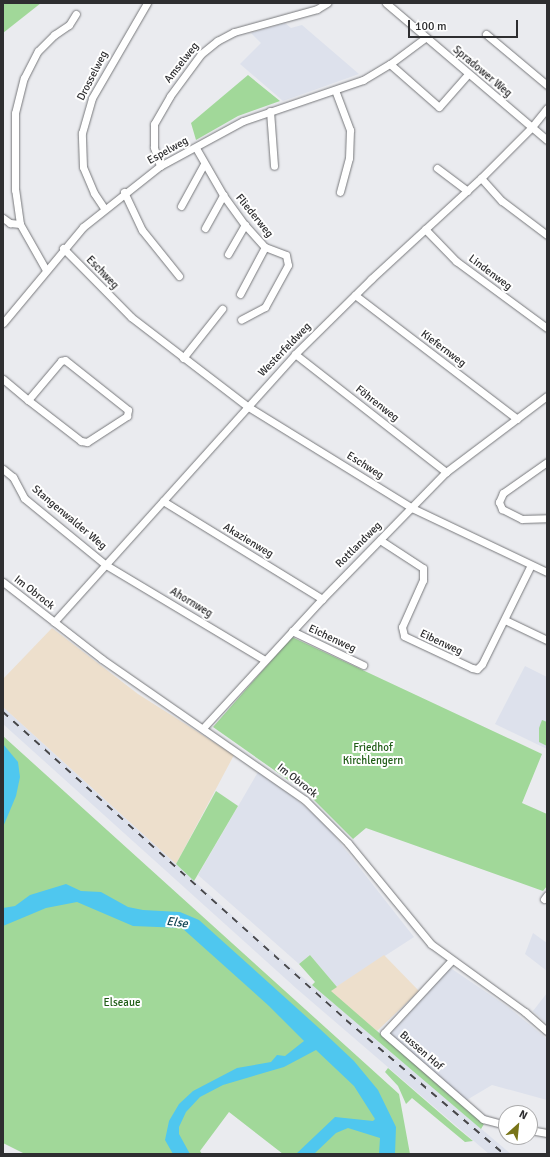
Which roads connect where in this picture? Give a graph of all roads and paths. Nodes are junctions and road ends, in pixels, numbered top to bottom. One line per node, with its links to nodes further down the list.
1 (146, 3): 26 (street, Drosselweg)
2 (327, 3): 17 (street, Amselweg)
3 (386, 3): 6 (street, Spradower Weg)
4 (76, 14): 28 (street)
5 (486, 34): 9 (street)
6 (425, 38): 7 (street, Espelweg); 8 (street, Spradower Weg)
7 (390, 64): 8 (street); 10 (street, Espelweg)
8 (468, 74): 13 (street, Spradower Weg)
9 (547, 85)
10 (335, 90): 12 (street, Espelweg); 23 (street)
11 (547, 108): 13 (street, Westerfeldweg)
12 (270, 112): 15 (street, Espelweg); 18 (street)
13 (531, 128): 14 (street, Spradower Weg); 20 (street, Westerfeldweg)
14 (547, 140)
15 (196, 148): 16 (street, Fliederweg); 17 (street, Espelweg)
16 (204, 164): 24 (street, Fliederweg); 25 (street)
17 (160, 166): 22 (street, Espelweg)
18 (274, 166)
19 (437, 168): 21 (street)
20 (480, 178): 21 (street, Westerfeldweg); 32 (street)
21 (467, 191): 31 (street, Westerfeldweg)
22 (124, 192): 26 (street, Espelweg); 37 (street)
23 (340, 192)
24 (223, 195): 29 (street, Fliederweg); 30 (street)
25 (181, 206)
26 (104, 208): 34 (street, Espelweg)
27 (3, 218): 28 (street)
28 (20, 224): 36 (street)
29 (245, 225): 33 (street, Fliederweg); 35 (street)
30 (205, 228)
31 (425, 229): 39 (street, Westerfeldweg); 43 (street, Lindenweg)
32 (547, 235)
33 (265, 247): 38 (street); 41 (street, Fliederweg)
34 (63, 248): 36 (street, Espelweg); 45 (street, Eschweg)
35 (228, 254)
36 (46, 270): 42 (street, Espelweg)
37 (179, 276)
38 (240, 294)
39 (355, 295): 44 (street, Westerfeldweg); 50 (street, Kiefernweg)
40 (222, 309): 45 (street)
41 (241, 320)
42 (3, 323)
43 (547, 328)
44 (295, 354): 49 (street, Westerfeldweg); 53 (street, Föhrenweg)
45 (183, 358): 49 (street, Eschweg)
46 (3, 379): 48 (street)
47 (547, 396): 50 (street, Rottlandweg)
48 (28, 400): 48 (street)
49 (247, 406): 54 (street, Westerfeldweg); 55 (street, Eschweg)
50 (517, 420): 53 (street, Rottlandweg)
51 (547, 462): 56 (street)
52 (3, 469): 58 (street, Stangenwalder Weg)
53 (446, 472): 55 (street, Rottlandweg)
54 (163, 501): 58 (street, Westerfeldweg); 62 (street, Akazienweg)
55 (412, 508): 57 (street, Rottlandweg); 59 (street, Eschweg)
56 (547, 518)
57 (380, 540): 62 (street, Rottlandweg); 63 (street, Eibenweg)
58 (106, 565): 64 (street, Westerfeldweg); 67 (street, Ahornweg)
59 (532, 565): 60 (street, Eschweg); 63 (street, Eibenweg)
60 (547, 572)
61 (3, 582): 64 (street, Im Obrock)
62 (322, 599): 65 (street, Rottlandweg)
63 (505, 620): 66 (street)
64 (54, 622): 69 (street, Im Obrock)
65 (292, 631): 67 (street, Rottlandweg); 68 (street, Eichenweg)
66 (547, 640)
67 (265, 660): 69 (street, Rottlandweg)
68 (363, 665)
69 (203, 728): 70 (street, Im Obrock)
70 (451, 961): 71 (street, Im Obrock); 72 (street, Bussen Hof)
71 (547, 1031)
72 (498, 1122)

